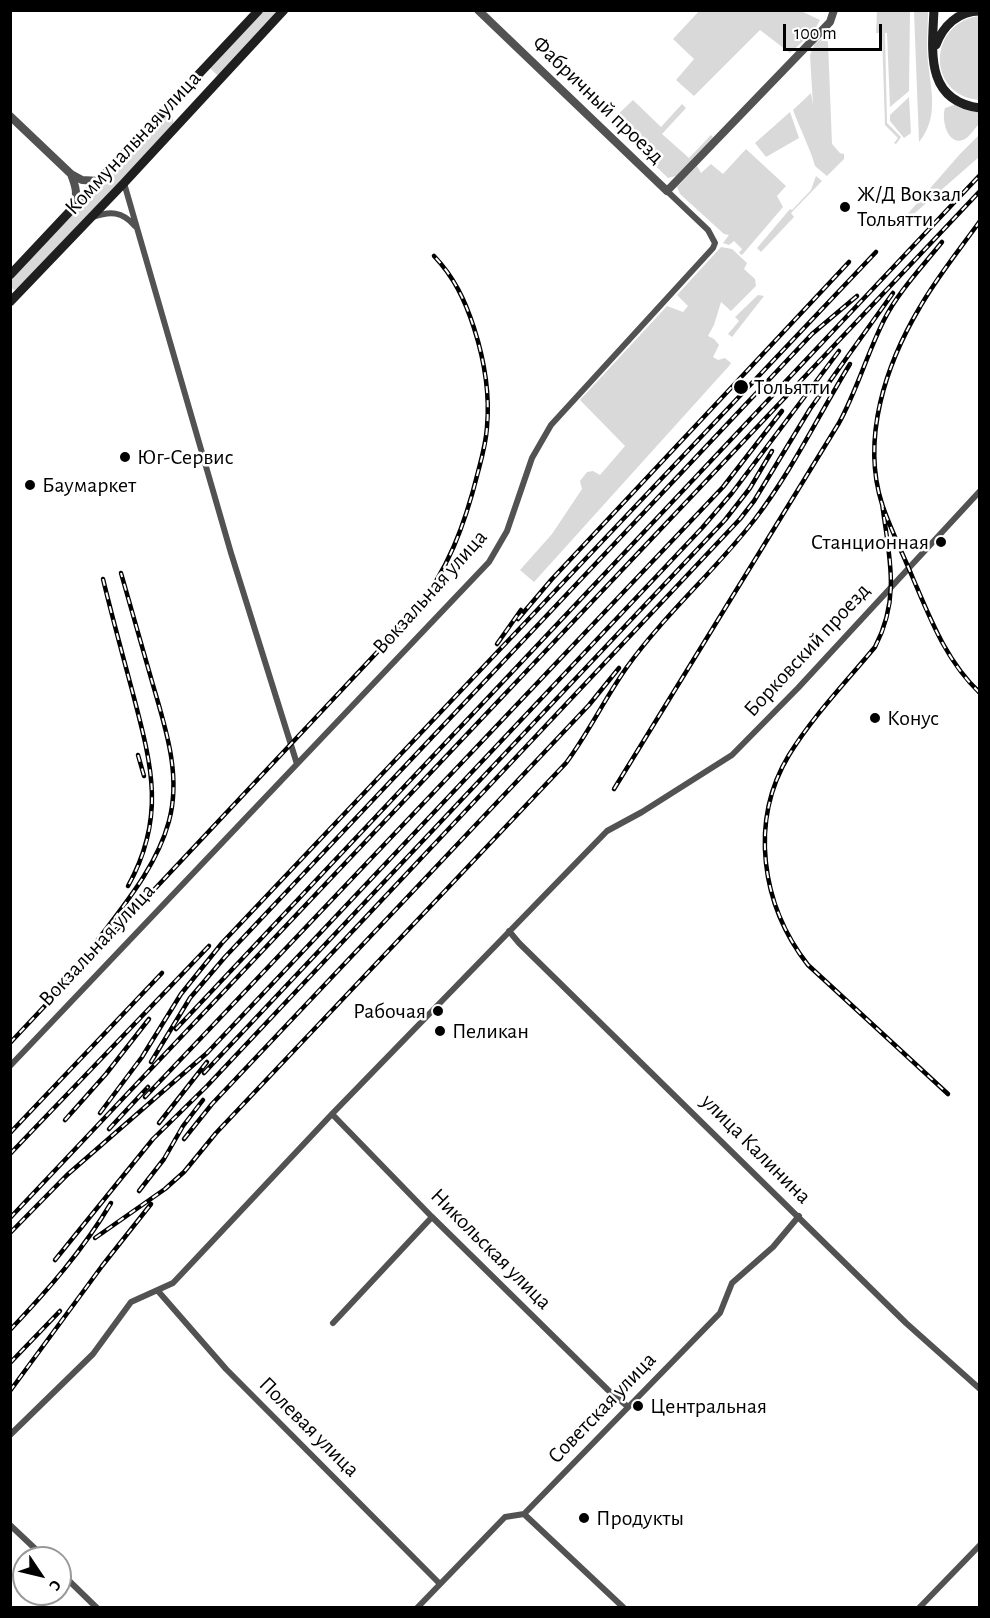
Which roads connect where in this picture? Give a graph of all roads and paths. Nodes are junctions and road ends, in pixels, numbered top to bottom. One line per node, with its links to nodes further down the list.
1 (259, 10): 8 (main road, Коммунальная улица)
2 (284, 10): 9 (main road, Коммунальная улица)
3 (478, 10): 17 (street, Фабричный проезд)
4 (834, 10): 17 (street)
5 (934, 10): 7 (main road)
6 (980, 11): 7 (main road)
7 (932, 52): 10 (main road)
8 (179, 95): 9 (main road); 11 (main road, Коммунальная улица)
9 (192, 108): 13 (main road, Коммунальная улица)
10 (980, 108)
11 (163, 112): 13 (main road); 15 (main road, Коммунальная улица)
12 (10, 116): 14 (street)
13 (177, 125): 16 (main road, Коммунальная улица)
14 (71, 174): 15 (street); 18 (street)
15 (100, 181): 18 (main road, Коммунальная улица)
16 (124, 183): 19 (main road, Коммунальная улица); 20 (street)
17 (668, 191): 24 (street, Вокзальная улица)
18 (74, 208): 21 (main road, Коммунальная улица)
19 (90, 219): 20 (street); 22 (main road, Коммунальная улица)
20 (135, 227): 24 (street)
21 (10, 275)
22 (11, 300)
23 (980, 491): 25 (street, Борковский проезд)
24 (297, 764): 26 (street, Вокзальная улица)
25 (510, 931): 27 (street); 28 (street, улица Калинина)
26 (10, 1066)
27 (332, 1114): 29 (street, Никольская улица); 30 (street)
28 (798, 1216): 32 (street, улица Калинина); 33 (street, Советская улица)
29 (432, 1217): 31 (street); 33 (street, Никольская улица)
30 (158, 1290): 34 (street); 40 (street, Полевая улица)
31 (333, 1323)
32 (980, 1389)
33 (627, 1406): 35 (street, Советская улица)
34 (10, 1435)
35 (524, 1514): 40 (street, Советская улица); 43 (street)
36 (10, 1525): 38 (street)
37 (980, 1545): 44 (street)
38 (32, 1546)
39 (72, 1584): 41 (street)
40 (440, 1584): 42 (street, Советская улица)
41 (97, 1608)
42 (417, 1608)
43 (624, 1608)
44 (920, 1608)

